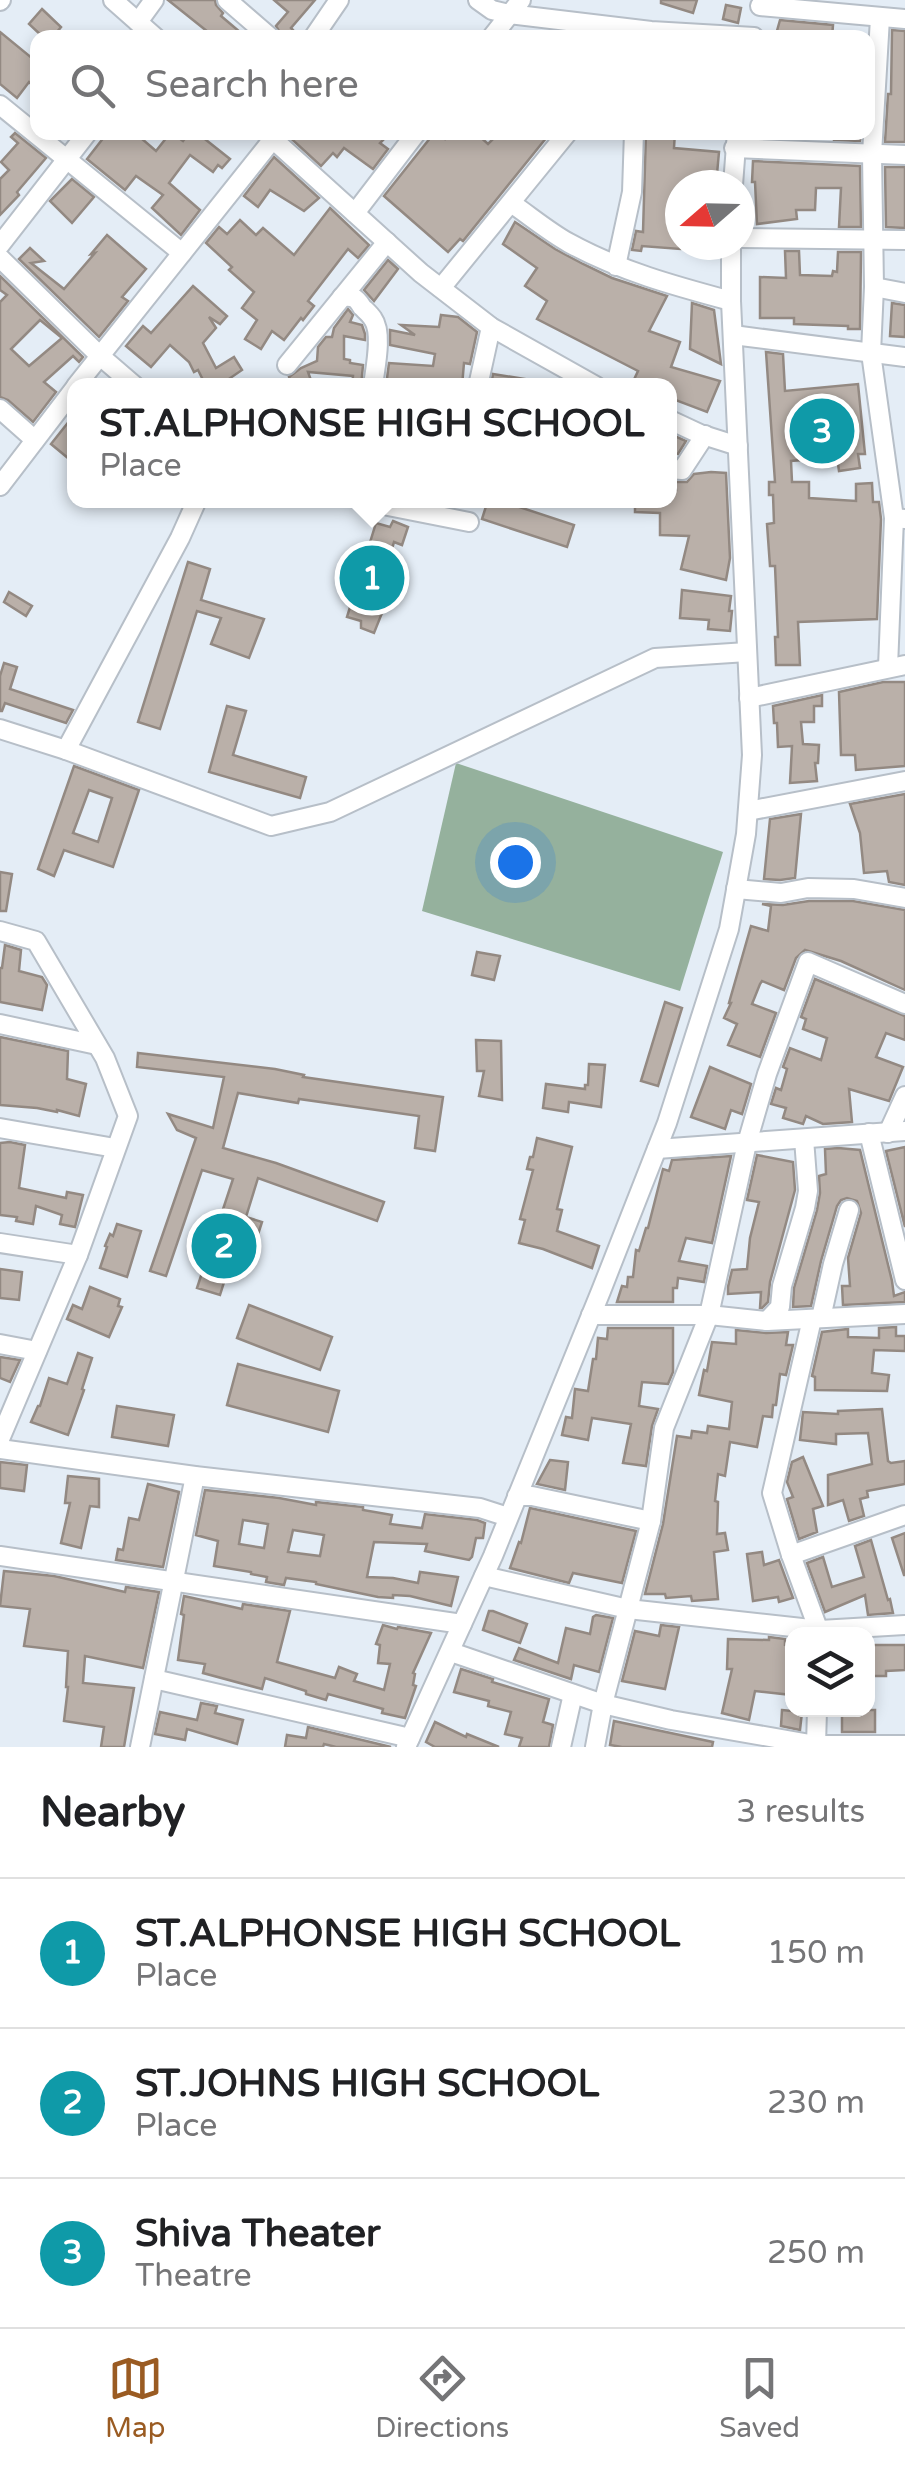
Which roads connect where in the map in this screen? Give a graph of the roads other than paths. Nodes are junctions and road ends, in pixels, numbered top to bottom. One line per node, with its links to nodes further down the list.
1 (113, 0): 10 (street)
2 (154, 0): 10 (street)
3 (227, 0): 12 (street)
4 (339, 0): 13 (street)
5 (478, 0): 7 (street)
6 (761, 3): 8 (street); 16 (street)
7 (515, 7): 14 (street); 15 (street)
8 (880, 18): 9 (street); 17 (street)
9 (905, 20)
10 (138, 22): 11 (street)
11 (147, 30)
12 (261, 30)
13 (318, 30)
14 (497, 30)
15 (628, 30)
16 (755, 30)
17 (875, 103)
18 (0, 105): 19 (street)
19 (30, 129)
20 (43, 140): 31 (street)
21 (82, 140): 31 (street)
22 (266, 140): 40 (street)
23 (273, 140): 34 (street)
24 (411, 140): 34 (street)
25 (562, 140): 33 (street)
26 (634, 140): 43 (street)
27 (736, 140): 29 (street); 32 (street)
28 (873, 140): 29 (street)
29 (872, 154): 30 (street); 36 (street)
30 (905, 155)
31 (67, 159): 39 (street); 40 (street)
32 (734, 170)
33 (511, 203): 43 (street); 44 (street)
34 (354, 213): 38 (street)
35 (755, 238): 36 (street)
36 (874, 240): 37 (street); 45 (street)
37 (905, 240)
38 (387, 242): 44 (street); 47 (street)
39 (0, 245)
40 (182, 253): 52 (street)
41 (0, 258): 52 (street)
42 (731, 260): 48 (street)
43 (616, 266): 48 (street)
44 (441, 288): 49 (street)
45 (874, 288): 46 (street); 51 (street)
46 (905, 293)
47 (342, 297): 54 (street); 57 (street)
48 (731, 301): 50 (street)
49 (491, 326): 58 (street); 59 (street)
50 (732, 334): 51 (street); 65 (street)
51 (871, 354): 53 (street); 70 (street)
52 (99, 355): 55 (street); 56 (street)
53 (905, 357)
54 (287, 365)
55 (82, 378)
56 (126, 378)
57 (373, 378)
58 (480, 378)
59 (582, 378)
60 (67, 397): 64 (street)
61 (0, 409): 64 (street)
62 (677, 423): 63 (street)
63 (705, 435): 65 (street); 66 (street)
64 (34, 440): 67 (street)
65 (738, 446): 72 (street)
66 (677, 470)
67 (0, 486)
68 (193, 508): 76 (street)
69 (398, 508): 71 (street)
70 (899, 518): 73 (street)
71 (469, 522)
72 (747, 652): 74 (street); 76 (street)
73 (896, 666): 74 (street)
74 (749, 698): 78 (street)
75 (0, 728): 76 (street)
76 (66, 750)
77 (905, 781): 78 (street)
78 (748, 811): 79 (street)
79 (736, 889): 80 (street); 91 (street)
80 (905, 898)
81 (0, 930): 84 (street)
82 (905, 1004): 89 (street)
83 (0, 1024): 84 (street)
84 (97, 1045): 90 (street)
85 (905, 1096): 87 (street)
86 (0, 1128): 90 (street)
87 (888, 1132): 88 (street); 95 (street)
88 (804, 1139): 89 (street); 100 (street)
89 (747, 1143): 91 (street); 98 (street)
90 (115, 1148): 94 (street)
91 (657, 1149): 97 (street)
92 (849, 1210): 99 (street)
93 (0, 1242): 94 (street)
94 (78, 1254): 102 (street)
95 (905, 1280)
96 (905, 1314): 99 (street)
97 (591, 1315): 98 (street); 106 (street)
98 (709, 1315): 100 (street); 109 (street)
99 (816, 1318): 100 (street); 110 (street)
100 (768, 1321)
101 (0, 1344): 102 (street)
102 (37, 1351): 103 (street)
103 (0, 1439)
104 (0, 1449): 105 (street)
105 (195, 1476): 108 (street); 113 (street)
106 (517, 1496): 108 (street); 109 (street)
107 (905, 1515): 110 (street)
108 (508, 1518): 112 (street)
109 (651, 1521): 114 (street)
110 (790, 1555): 117 (street)
111 (0, 1556): 113 (street)
112 (484, 1576): 114 (street); 115 (street)
113 (174, 1582): 115 (street); 121 (street)
114 (628, 1609): 118 (street); 123 (street)
115 (462, 1624): 120 (street)
116 (905, 1626): 119 (street)
117 (818, 1627)
118 (785, 1628)
119 (875, 1628)
120 (451, 1652): 122 (street); 125 (street)
121 (154, 1678): 125 (street); 129 (street)
122 (574, 1694): 123 (street); 130 (street)
123 (603, 1704): 126 (street); 131 (street)
124 (817, 1717): 126 (street)
125 (408, 1742)
126 (816, 1745): 128 (street)
127 (905, 1745): 128 (street)
128 (888, 1746)
129 (140, 1747)
130 (561, 1747)
131 (595, 1747)

